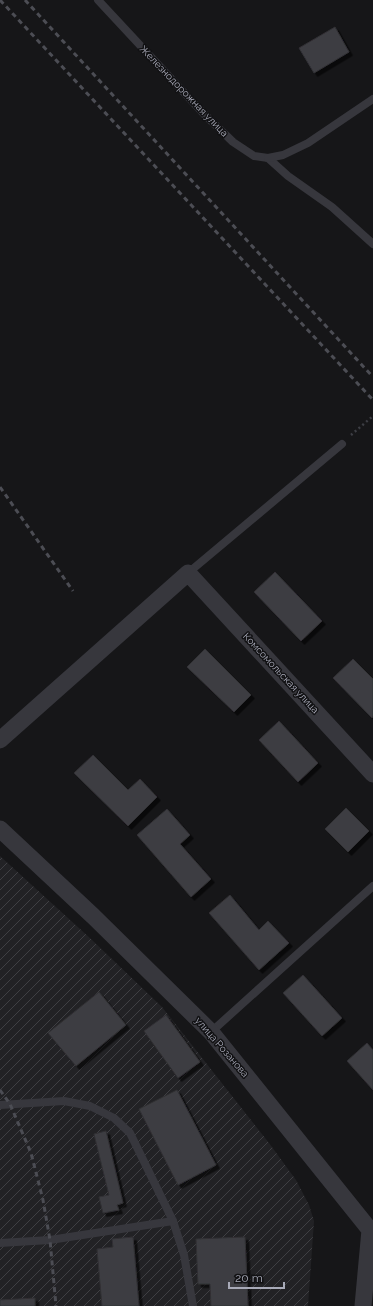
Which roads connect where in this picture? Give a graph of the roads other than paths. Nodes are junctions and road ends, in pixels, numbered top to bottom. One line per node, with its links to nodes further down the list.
1 (98, 0): 3 (lane, Железнодорожная улица)
2 (373, 99): 3 (lane)
3 (268, 158): 4 (lane, Железнодорожная улица)
4 (373, 244)
5 (342, 444): 6 (lane)
6 (188, 573): 7 (street); 8 (street, Комсомольская улица)
7 (0, 740)
8 (373, 774)
9 (0, 829): 11 (street, улица Розанова)
10 (373, 886): 11 (lane)
11 (211, 1032): 14 (street, улица Розанова)
12 (0, 1105): 13 (lane)
13 (173, 1221): 15 (lane); 16 (lane)
14 (372, 1232): 17 (street, улица Розанова)
15 (0, 1243)
16 (193, 1306)
17 (363, 1306)

